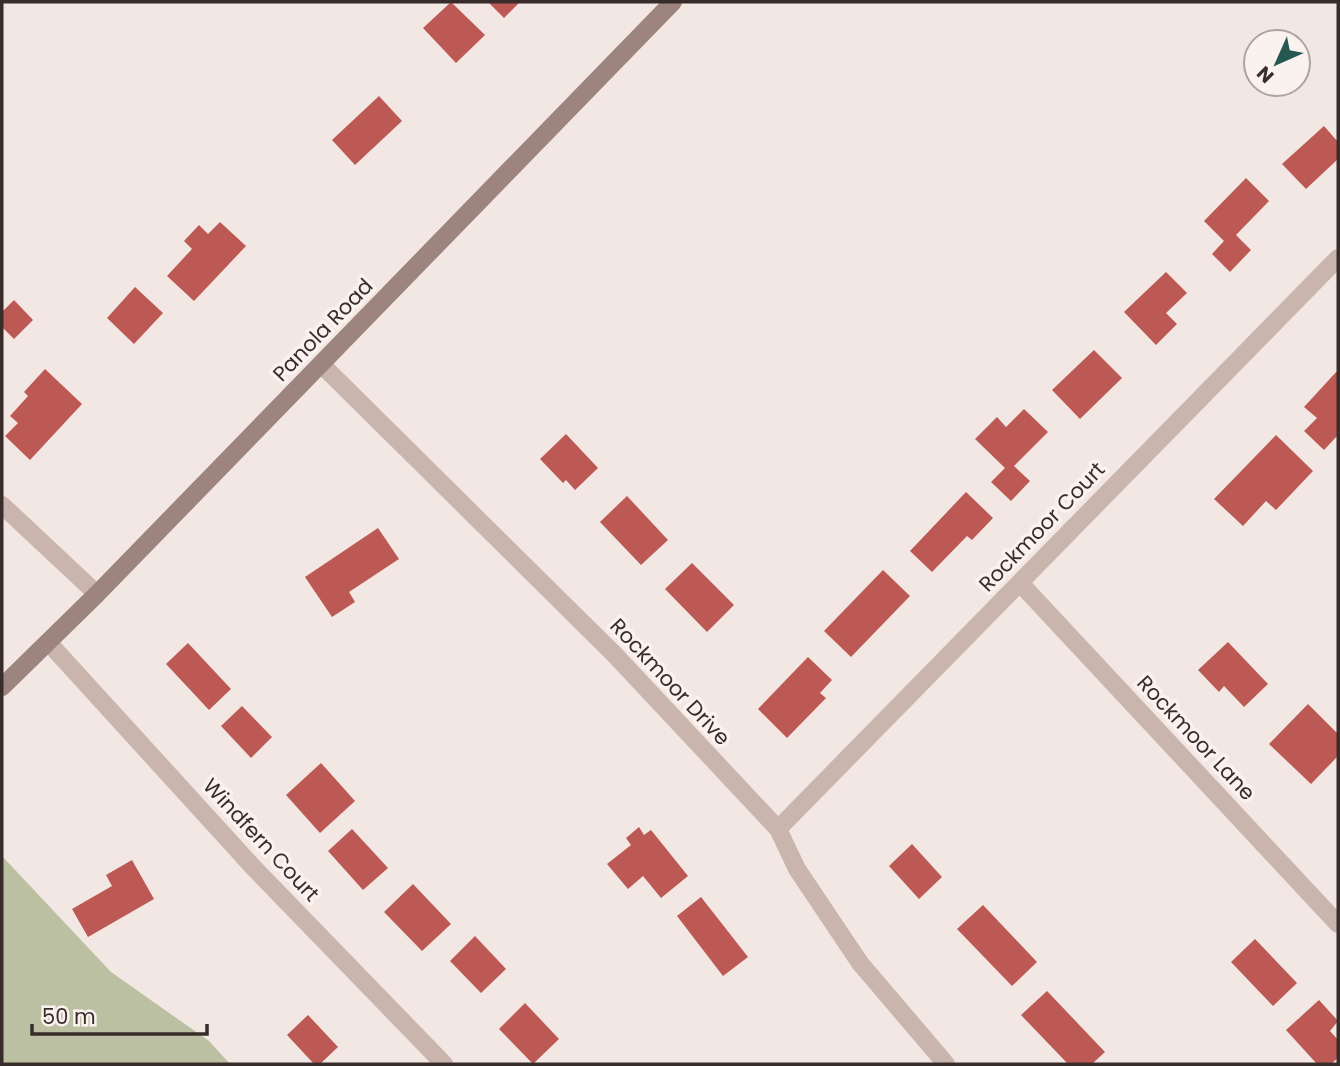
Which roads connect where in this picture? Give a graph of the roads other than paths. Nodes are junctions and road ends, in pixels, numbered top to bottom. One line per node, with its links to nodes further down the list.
1 (674, 2): 3 (main road, Panola Road)
2 (1338, 258): 5 (street, Rockmoor Court)
3 (321, 364): 6 (main road, Panola Road); 9 (street, Rockmoor Drive)
4 (2, 505): 6 (street)
5 (1020, 583): 9 (street, Rockmoor Court); 10 (street, Rockmoor Lane)
6 (97, 594): 7 (main road, Panola Road)
7 (48, 642): 8 (main road, Panola Road); 11 (street, Windfern Court)
8 (2, 687)
9 (778, 829): 12 (street, Rockmoor Drive)
10 (1338, 924)
11 (444, 1064)
12 (946, 1064)

